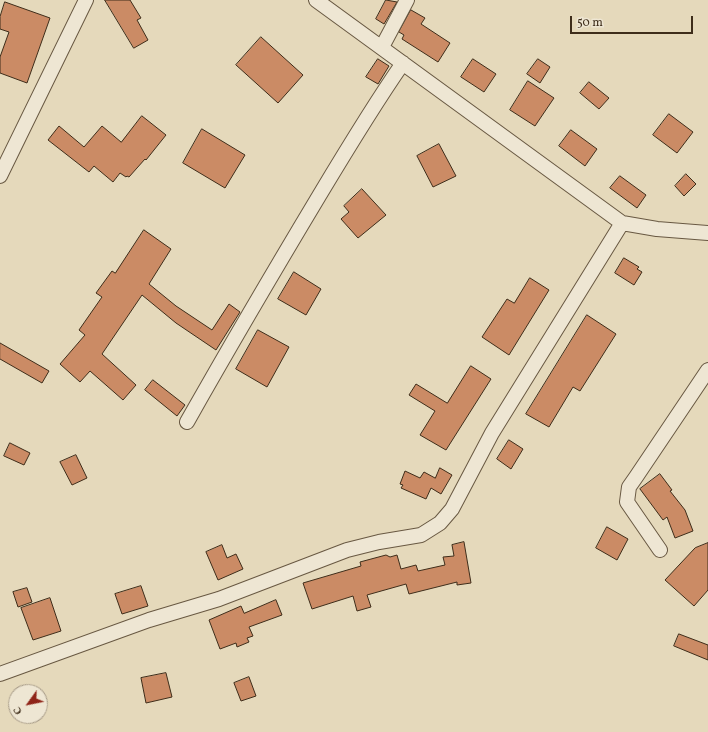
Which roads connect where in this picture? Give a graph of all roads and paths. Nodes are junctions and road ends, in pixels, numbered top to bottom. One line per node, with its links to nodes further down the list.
1 (86, 0): 6 (street)
2 (316, 0): 4 (street)
3 (407, 0): 4 (street)
4 (382, 47): 5 (street)
5 (403, 63): 7 (street); 10 (street)
6 (0, 176)
7 (622, 223): 8 (street); 12 (street)
8 (708, 233)
9 (708, 370): 11 (street)
10 (187, 422)
11 (660, 550)
12 (0, 674)

